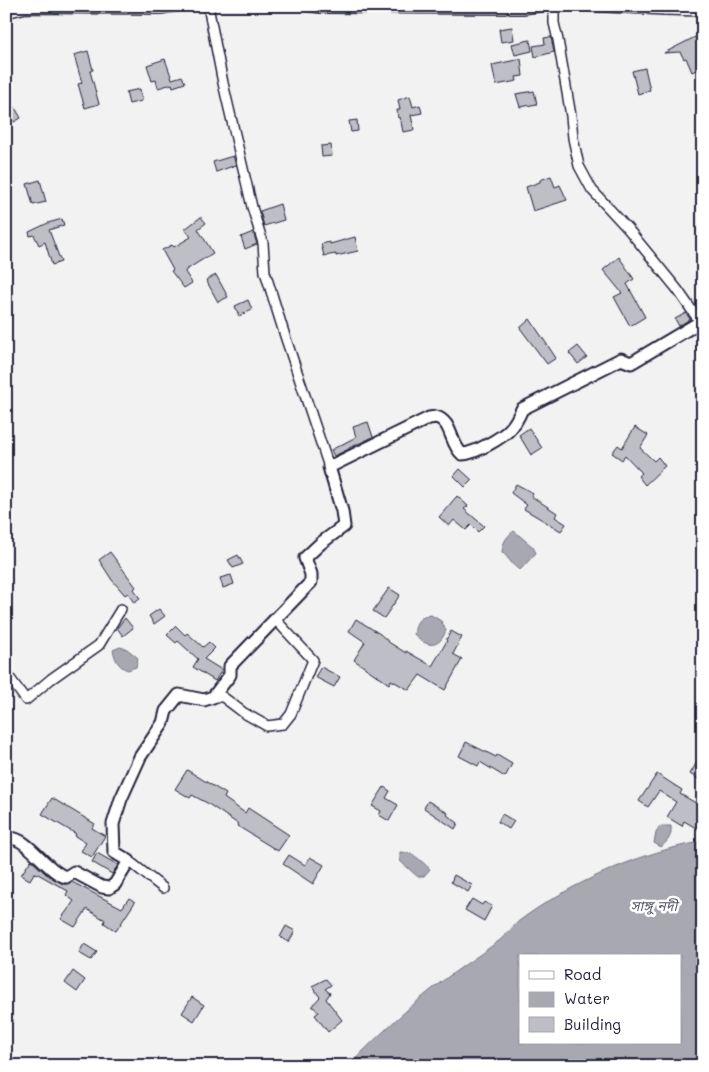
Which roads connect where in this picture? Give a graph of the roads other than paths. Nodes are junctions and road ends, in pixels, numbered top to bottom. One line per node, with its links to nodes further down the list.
1 (180, 6): 9 (street)
2 (208, 6): 11 (street)
3 (307, 6): 4 (street)
4 (544, 6)
5 (556, 6): 10 (street)
6 (588, 6): 7 (street)
7 (664, 8): 8 (street)
8 (703, 11)
9 (6, 13)
10 (701, 324): 11 (main road)
11 (329, 467): 13 (main road)
12 (121, 609): 14 (street)
13 (275, 619): 15 (main road); 15 (street)
14 (6, 672)
15 (213, 697): 17 (main road)
16 (6, 839): 17 (main road)
17 (129, 861): 18 (street)
18 (163, 888)

